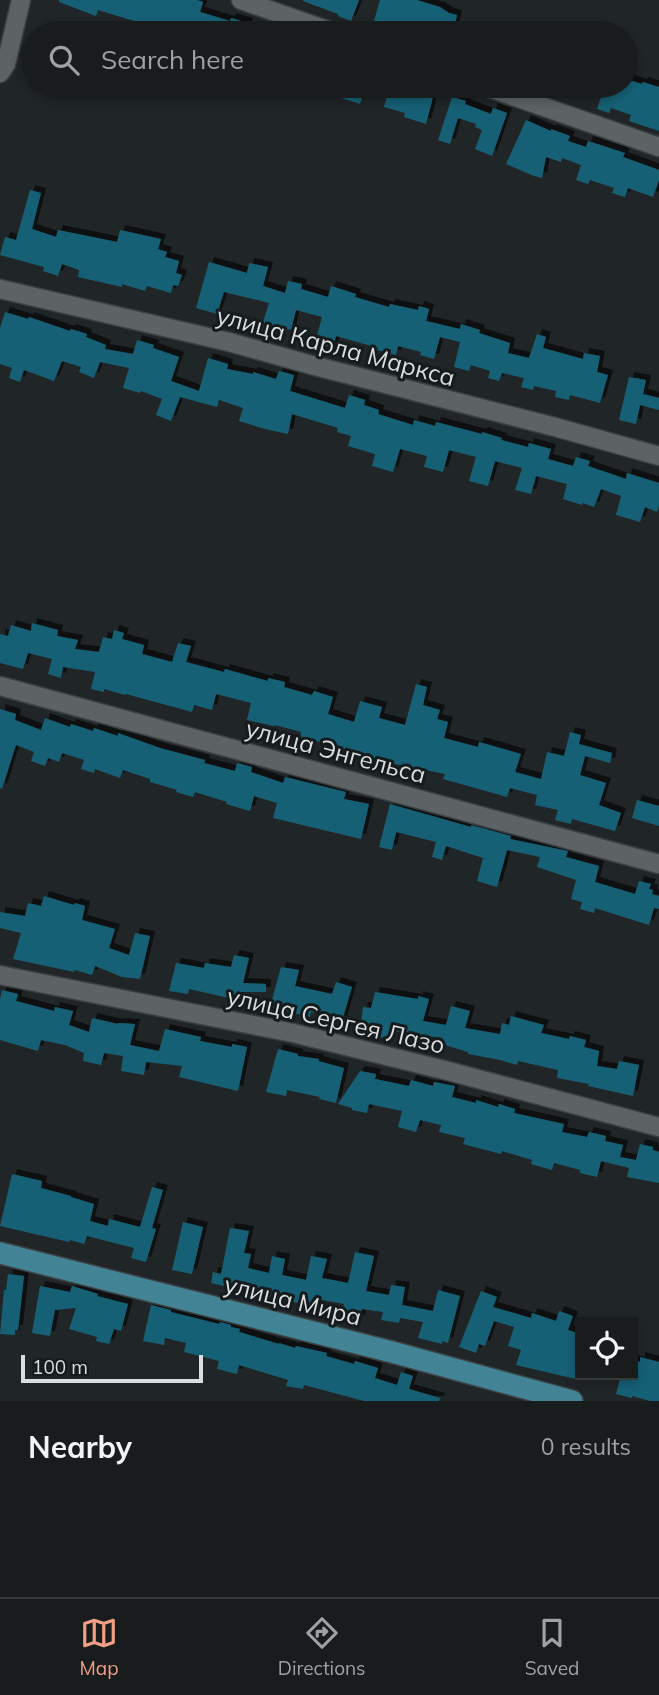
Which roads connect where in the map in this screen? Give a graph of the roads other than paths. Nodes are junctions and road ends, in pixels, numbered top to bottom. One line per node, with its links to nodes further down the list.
1 (21, 0): 4 (street)
2 (241, 0): 3 (street)
3 (301, 21)
4 (0, 73)
5 (518, 98): 6 (street)
6 (659, 147)
7 (0, 289): 8 (street, улица Карла Маркса)
8 (659, 456)
9 (0, 687): 10 (street, улица Энгельса)
10 (659, 864)
11 (0, 975): 12 (street, улица Сергея Лазо)
12 (659, 1127)
13 (0, 1252): 14 (main road, улица Мира)
14 (572, 1401)

